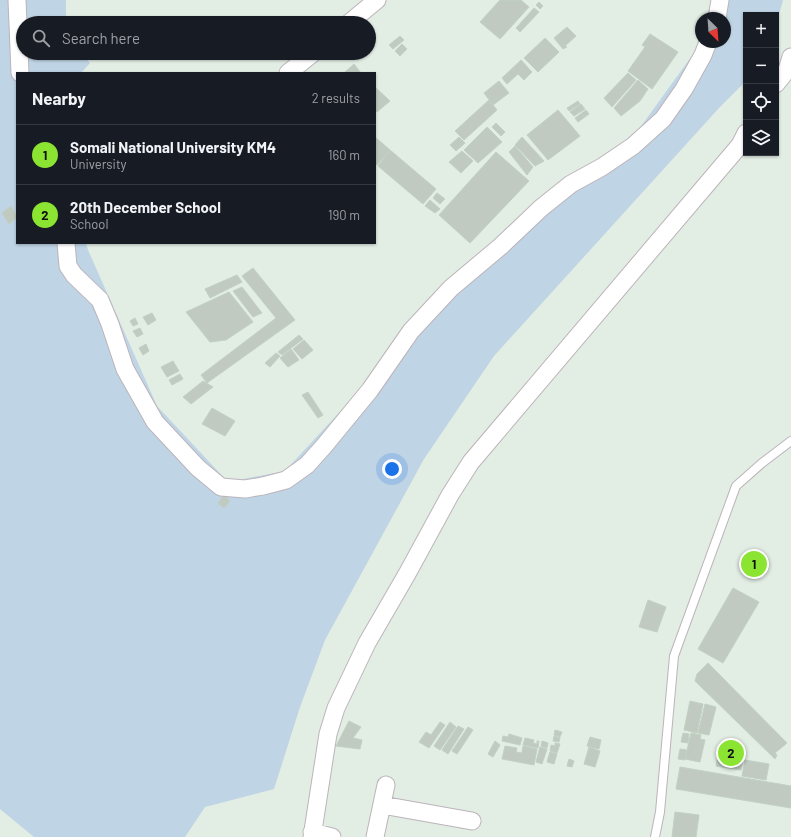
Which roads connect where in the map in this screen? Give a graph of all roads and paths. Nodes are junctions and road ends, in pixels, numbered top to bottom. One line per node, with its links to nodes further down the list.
1 (17, 0): 5 (street)
2 (377, 0): 6 (street)
3 (720, 0): 4 (street)
4 (718, 12)
5 (18, 16)
6 (358, 16)
7 (705, 48): 15 (street)
8 (791, 57): 13 (street)
9 (19, 60): 11 (street)
10 (304, 60): 12 (street)
11 (20, 72)
12 (289, 72)
13 (779, 80)
14 (743, 139): 20 (street)
15 (66, 244)
16 (791, 441): 23 (lane)
17 (386, 785): 18 (street)
18 (382, 805): 19 (street); 22 (street)
19 (472, 821)
20 (312, 834): 21 (street)
21 (332, 837)
22 (375, 837)
23 (655, 837)

